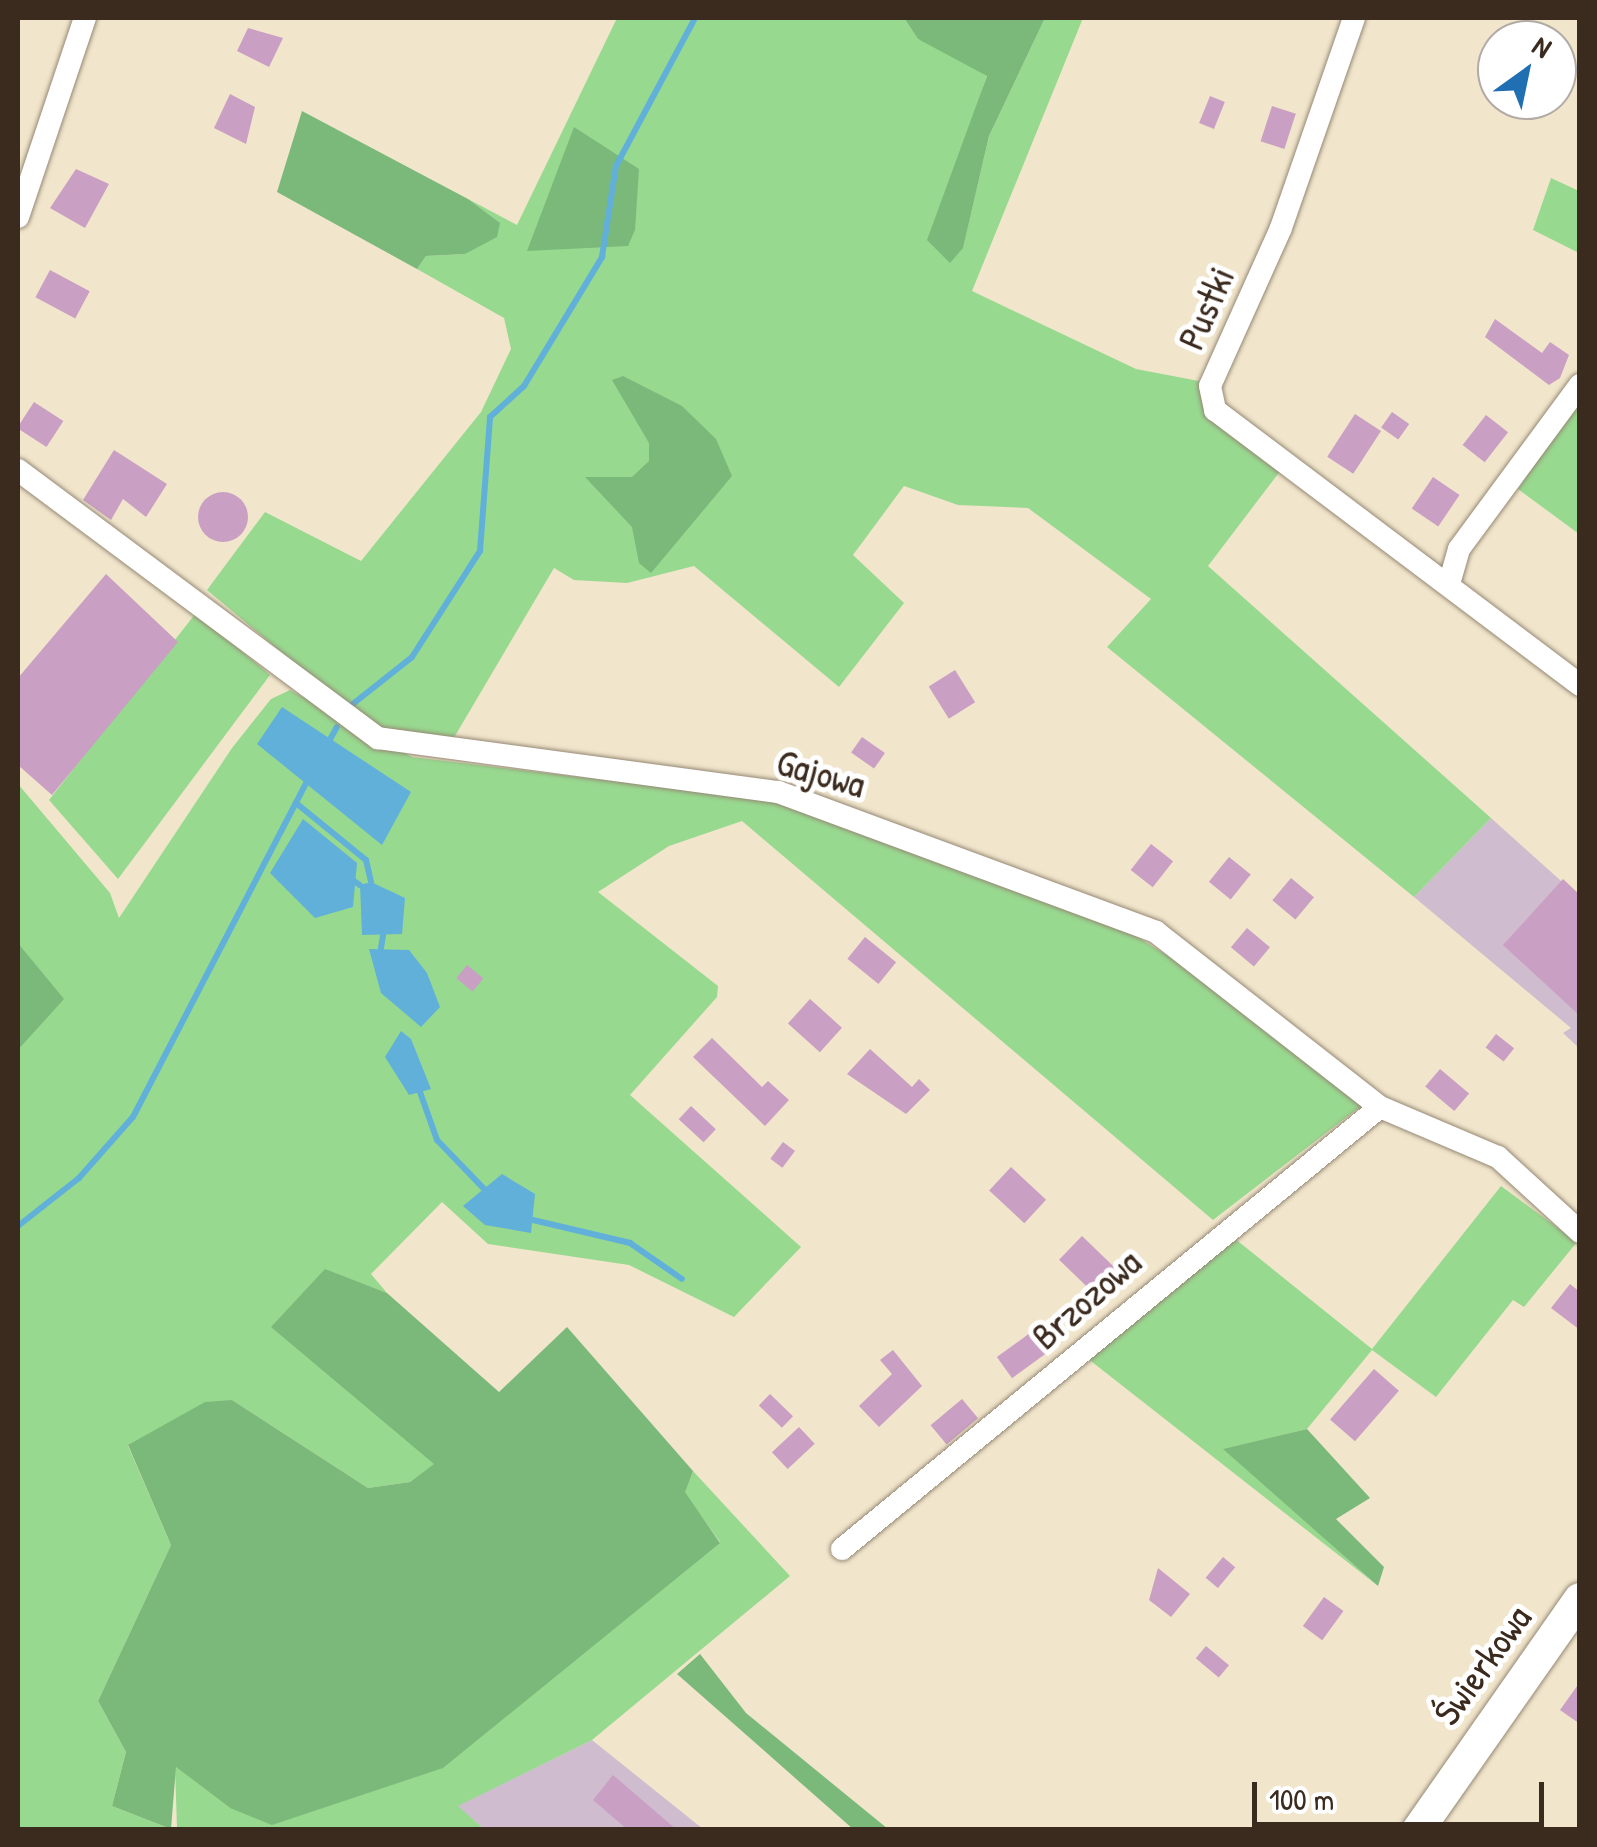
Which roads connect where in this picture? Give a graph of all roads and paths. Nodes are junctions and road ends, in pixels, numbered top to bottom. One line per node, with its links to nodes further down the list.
1 (85, 18): 3 (street)
2 (1354, 18): 6 (street, Pustki)
3 (18, 216)
4 (1580, 385): 6 (street)
5 (18, 470): 8 (street, Gajowa)
6 (1448, 584): 7 (street, Pustki)
7 (1580, 685)
8 (1380, 1107): 9 (street, Gajowa); 10 (street, Brzozowa)
9 (1580, 1232)
10 (842, 1550)
11 (1580, 1599): 12 (street, Świerkowa)
12 (1418, 1830)

